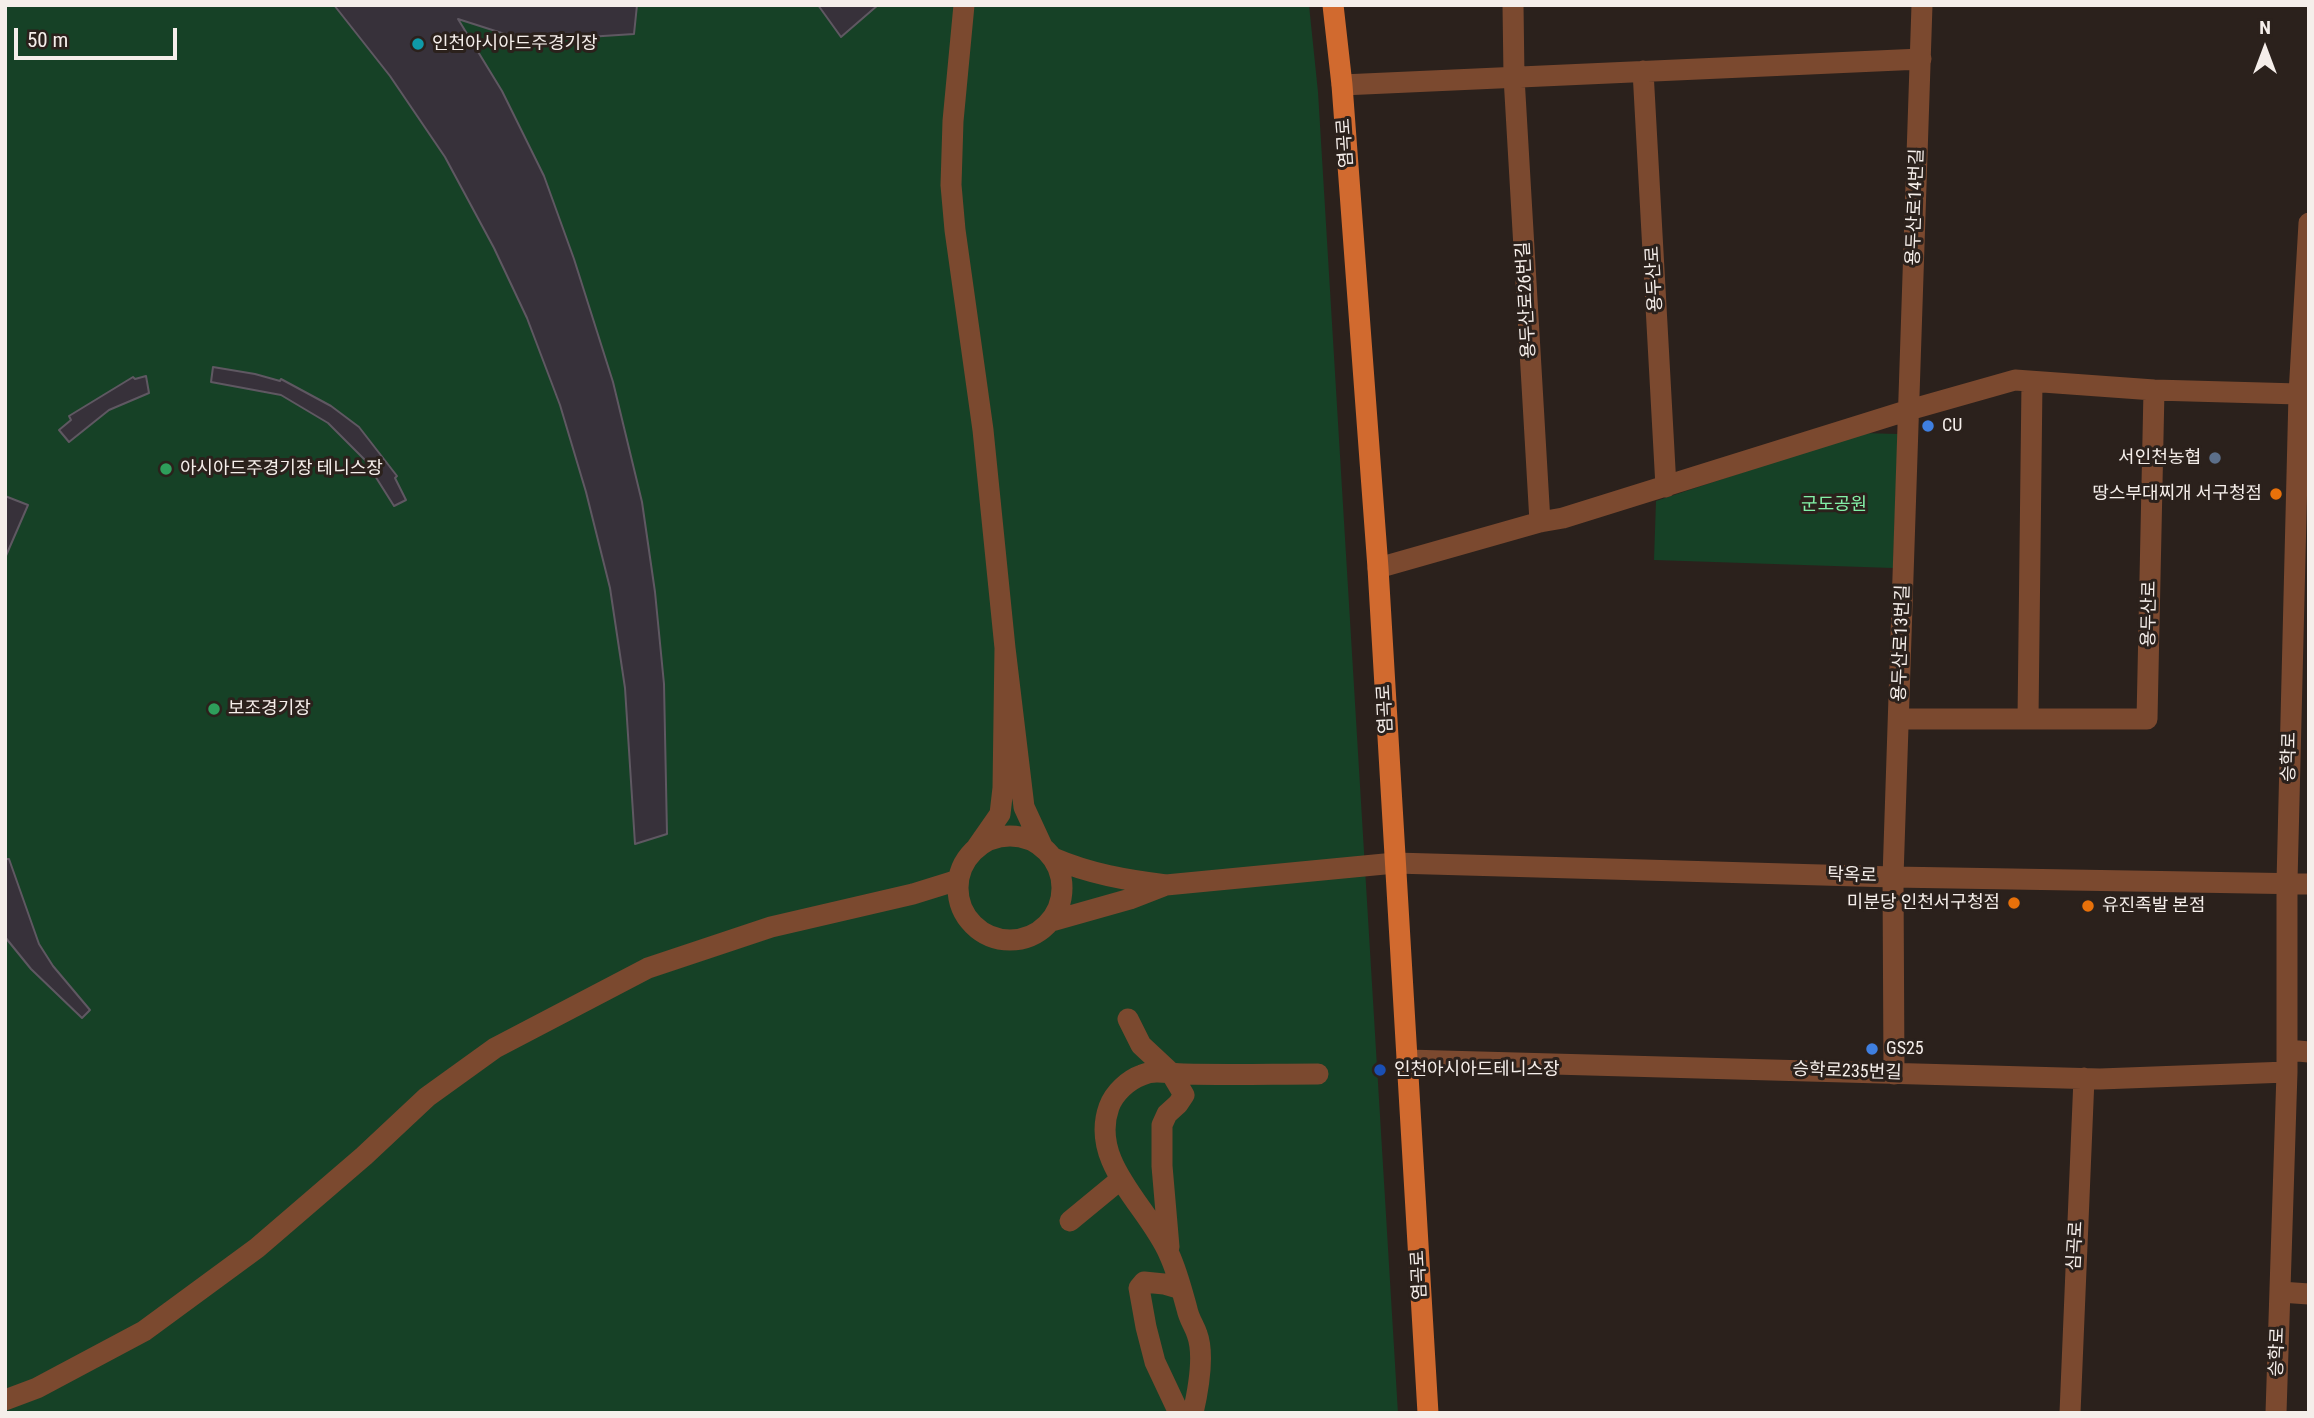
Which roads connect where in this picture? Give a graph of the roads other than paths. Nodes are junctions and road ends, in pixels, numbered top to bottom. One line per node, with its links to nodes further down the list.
1 (964, 5): 18 (street)
2 (1333, 5): 8 (main road, 염곡로)
3 (1513, 5): 7 (street, 용두산로26번길)
4 (1922, 5): 5 (street, 용두산로14번길)
5 (1921, 59): 6 (street); 14 (street, 용두산로14번길)
6 (1643, 71): 7 (street); 15 (street, 용두산로)
7 (1514, 77): 8 (street); 16 (street, 용두산로26번길)
8 (1342, 85): 17 (main road, 염곡로)
9 (2309, 223): 10 (street, 승학로)
10 (2308, 233): 13 (street, 승학로)
11 (2032, 382): 12 (street); 14 (street); 20 (street)
12 (2154, 390): 13 (street); 20 (street, 용두산로)
13 (2298, 394): 26 (street, 승학로)
14 (1909, 410): 15 (street); 19 (street, 용두산로13번길)
15 (1666, 486): 16 (street)
16 (1540, 522): 17 (street)
17 (1378, 568): 23 (main road, 염곡로)
18 (1005, 648): 21 (street); 22 (street)
19 (1899, 719): 20 (street, 용두산로); 24 (street, 용두산로13번길)
20 (2028, 719)
21 (977, 847): 22 (street); 25 (street)
22 (1048, 852): 28 (street); 29 (street)
23 (1395, 863): 24 (street, 탁옥로); 28 (street, 탁옥로); 33 (main road, 염곡로)
24 (1893, 877): 26 (street, 탁옥로); 37 (street, 용두산로13번길)
25 (958, 880): 29 (street); 45 (street)
26 (2287, 882): 27 (street, 탁옥로); 31 (street, 승학로)
27 (2309, 884)
28 (1166, 885): 29 (street)
29 (1052, 921)
30 (1128, 1019): 35 (street)
31 (2287, 1050): 32 (street); 34 (street, 승학로)
32 (2309, 1052)
33 (1407, 1060): 37 (street, 승학로235번길); 48 (main road, 염곡로)
34 (2287, 1072): 38 (street, 승학로235번길); 43 (street, 승학로)
35 (1171, 1073): 36 (street); 39 (street); 41 (street)
36 (1318, 1074)
37 (1894, 1074): 38 (street, 승학로235번길)
38 (2084, 1078): 49 (street, 심곡로)
39 (1121, 1179): 40 (street); 41 (street)
40 (1070, 1221)
41 (1169, 1253): 42 (street)
42 (1181, 1289): 46 (street); 47 (street)
43 (2280, 1292): 44 (street); 50 (street, 승학로)
44 (2309, 1294)
45 (5, 1400)
46 (1179, 1413)
47 (1193, 1413)
48 (1428, 1413)
49 (2070, 1413)
50 (2276, 1413)

